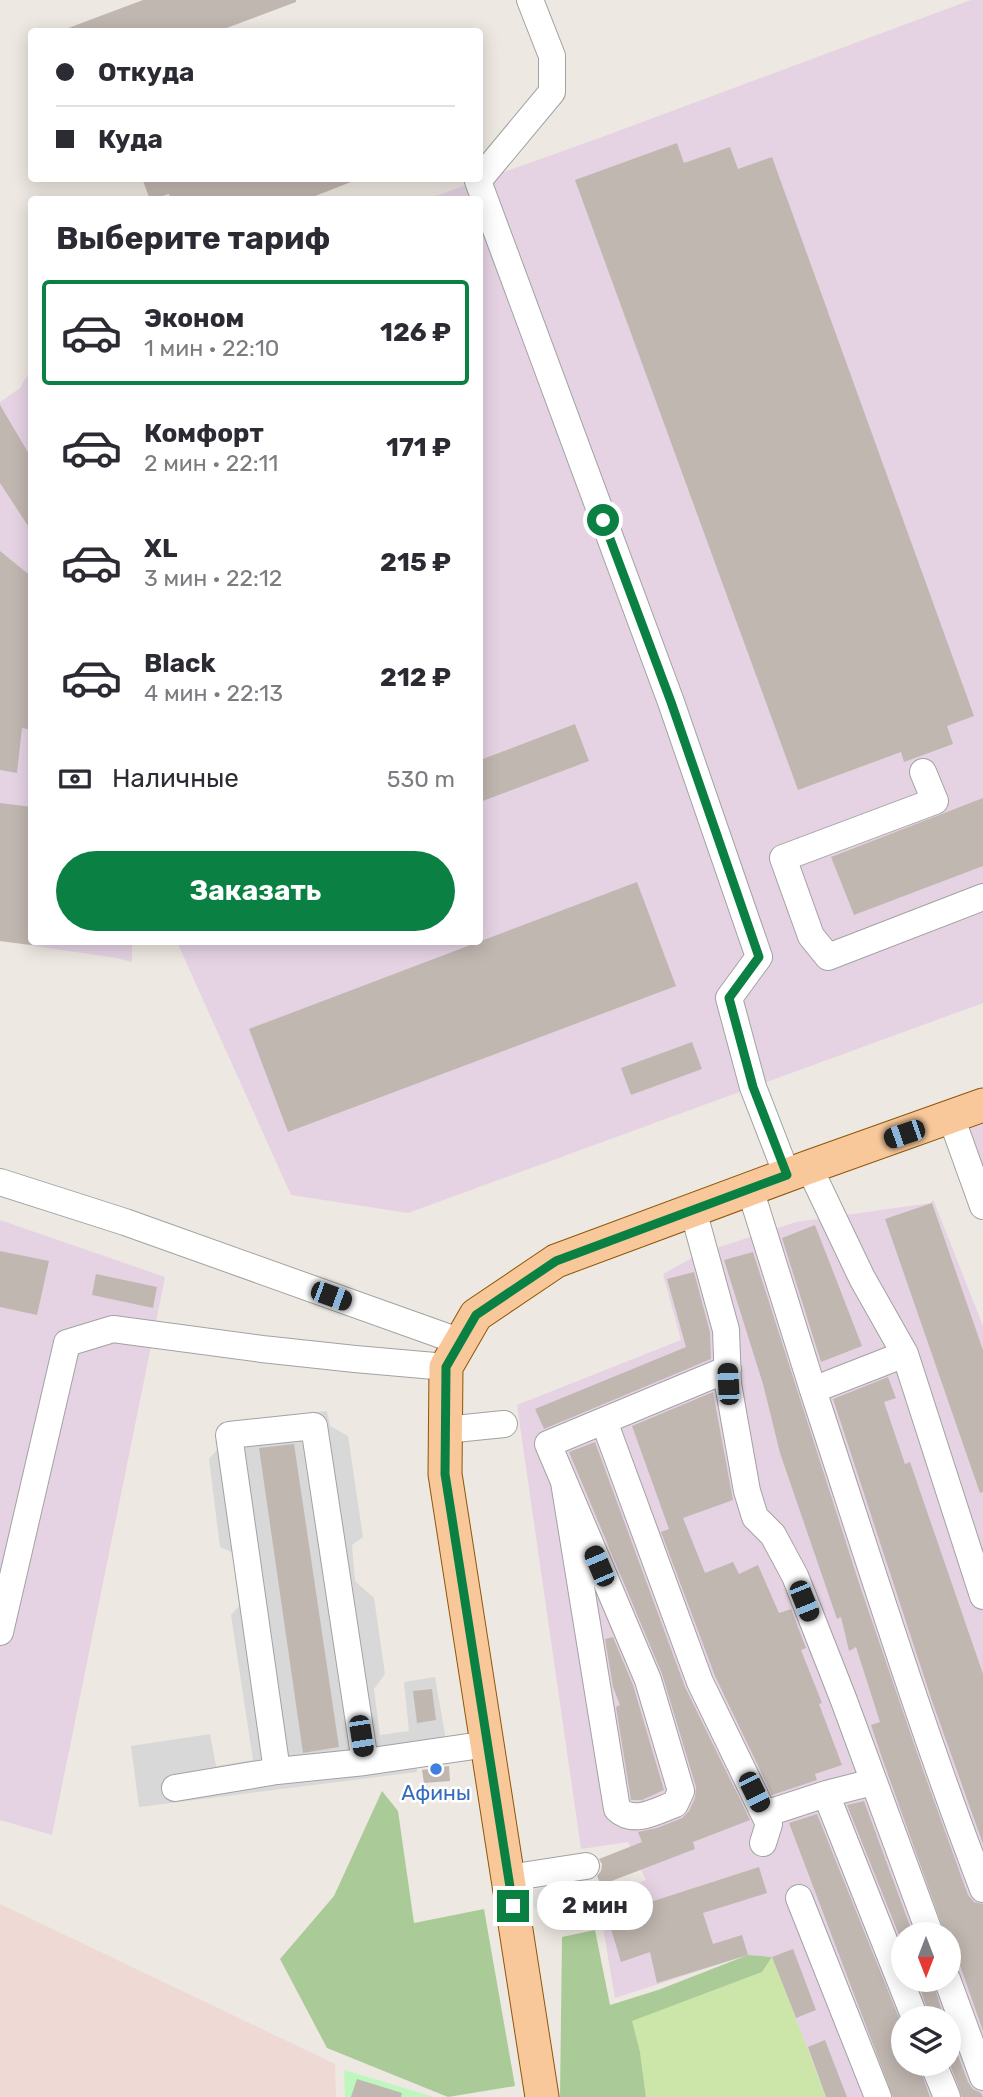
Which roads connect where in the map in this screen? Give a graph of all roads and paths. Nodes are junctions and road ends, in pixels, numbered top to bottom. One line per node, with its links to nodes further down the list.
1 (530, 0): 2 (street)
2 (483, 175)
3 (478, 182): 8 (street)
4 (923, 772): 5 (street)
5 (983, 897)
6 (983, 1105): 7 (main road)
7 (951, 1117): 8 (main road); 11 (street)
8 (798, 1171): 10 (main road); 14 (street)
9 (0, 1182): 13 (street)
10 (750, 1189): 12 (main road); 16 (street)
11 (983, 1206)
12 (693, 1210): 13 (main road); 15 (street)
13 (461, 1341): 19 (main road); 22 (street)
14 (905, 1354): 16 (street); 21 (street)
15 (728, 1369): 17 (street); 26 (street)
16 (813, 1390): 33 (street)
17 (604, 1421): 20 (street); 29 (street)
18 (504, 1424): 19 (street)
19 (445, 1430): 23 (main road)
20 (564, 1482): 20 (street)
21 (983, 1596)
22 (0, 1632)
23 (488, 1744): 24 (street); 32 (main road)
24 (365, 1762): 25 (street); 25 (street)
25 (278, 1772): 27 (street)
26 (873, 1782): 28 (street); 35 (street)
27 (175, 1788)
28 (826, 1794): 29 (street); 37 (street)
29 (765, 1814): 30 (street)
30 (763, 1843)
31 (586, 1866): 32 (street)
32 (509, 1878): 40 (main road)
33 (983, 1889)
34 (799, 1898): 41 (street)
35 (926, 1922)
36 (952, 1992): 39 (street)
37 (910, 2006)
38 (938, 2076): 42 (street)
39 (983, 2077)
40 (542, 2097)
41 (878, 2097)
42 (947, 2097)

